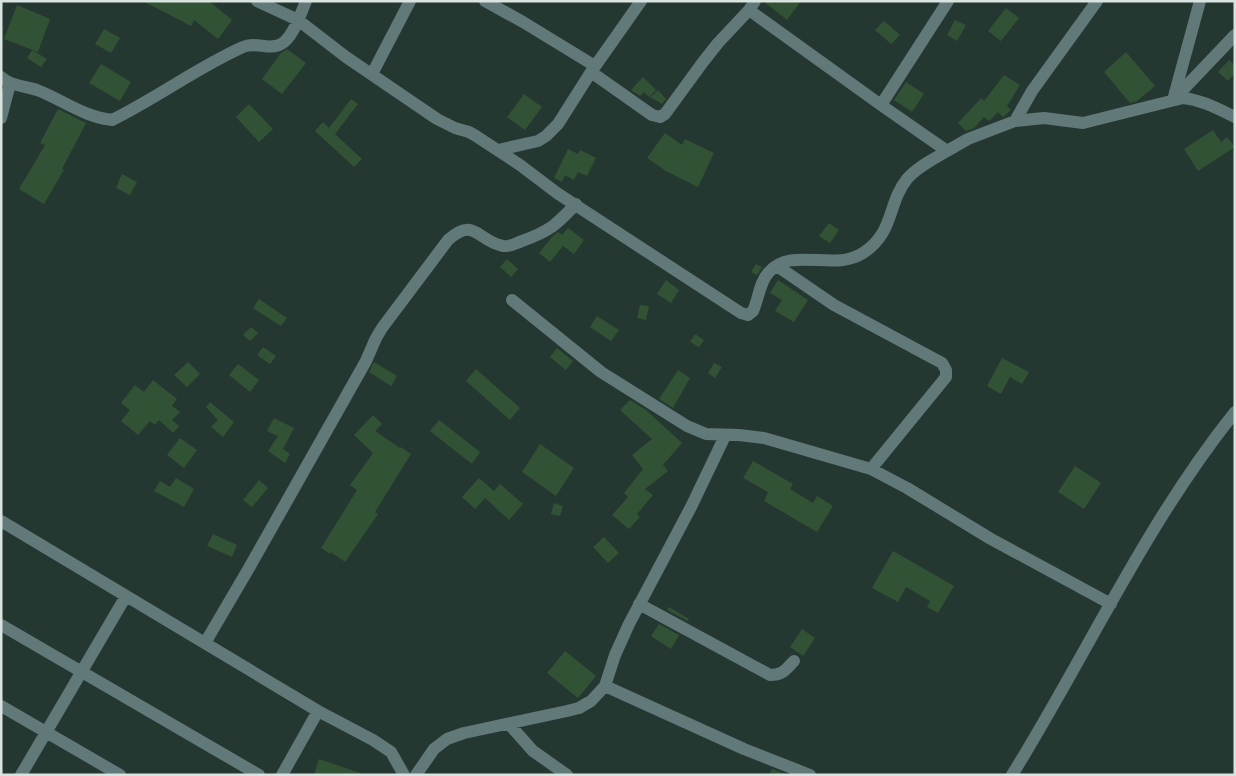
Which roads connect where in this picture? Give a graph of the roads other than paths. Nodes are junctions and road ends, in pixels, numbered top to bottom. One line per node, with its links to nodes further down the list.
1 (257, 1): 10 (street)
2 (306, 1): 10 (street)
3 (410, 1): 13 (street)
4 (485, 1): 12 (street)
5 (641, 1): 12 (street)
6 (948, 1): 16 (street)
7 (1097, 1): 19 (street)
8 (1200, 1): 15 (street)
9 (752, 6): 12 (street); 16 (street)
10 (298, 20): 13 (street); 14 (street)
11 (1235, 35): 15 (street)
12 (593, 69): 20 (street)
13 (372, 74): 20 (street)
14 (5, 80): 18 (street)
15 (1173, 100): 17 (street); 19 (street)
16 (881, 105): 21 (street)
17 (1235, 117)
18 (1, 118)
19 (1015, 121): 21 (street)
20 (498, 150): 22 (street)
21 (947, 151): 23 (street)
22 (576, 204): 23 (street); 33 (street)
23 (777, 266): 27 (street)
24 (512, 300): 26 (street)
25 (1235, 412): 31 (street)
26 (725, 436): 27 (street); 30 (street)
27 (871, 469): 31 (street)
28 (1, 521): 29 (street)
29 (126, 596): 33 (street); 35 (street)
30 (640, 604): 34 (street); 36 (street)
31 (1111, 604): 49 (street)
32 (1, 625): 35 (street)
33 (205, 643): 38 (street)
34 (794, 661)
35 (81, 672): 40 (street); 43 (street)
36 (605, 686): 39 (street); 48 (street)
37 (1, 706): 40 (street)
38 (318, 711): 44 (street); 45 (street)
39 (509, 724): 46 (street); 47 (street)
40 (47, 732): 41 (street); 42 (street)
41 (21, 775)
42 (120, 775)
43 (259, 775)
44 (282, 775)
45 (404, 775)
46 (416, 775)
47 (567, 775)
48 (810, 775)
49 (1012, 775)

